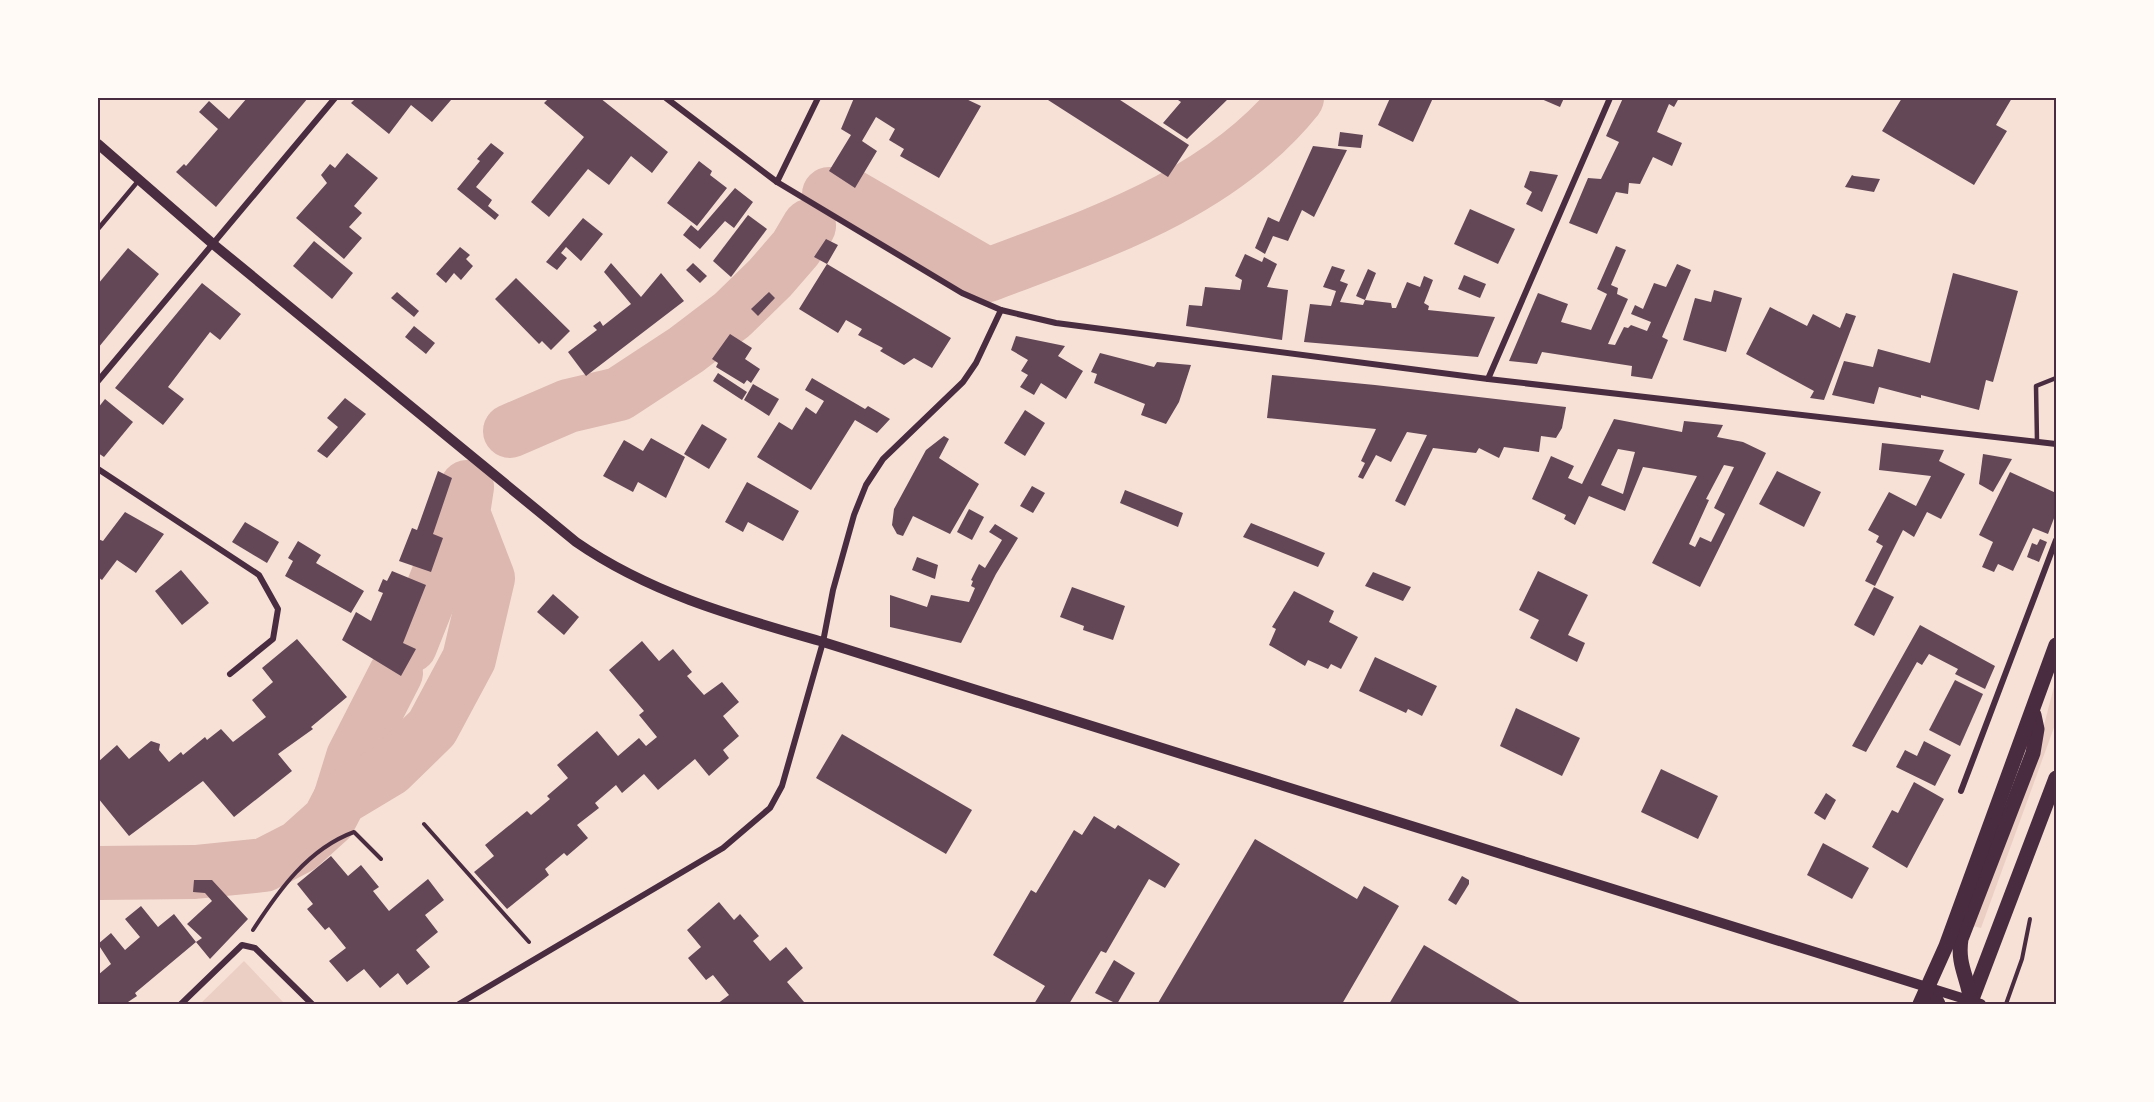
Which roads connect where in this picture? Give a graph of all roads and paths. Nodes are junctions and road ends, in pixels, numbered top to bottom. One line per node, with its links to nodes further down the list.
1 (335, 98): 9 (street)
2 (666, 98): 7 (street)
3 (818, 98): 7 (street)
4 (1610, 98): 12 (street)
5 (98, 144): 6 (street)
6 (138, 180): 8 (lane); 9 (street)
7 (777, 182): 10 (street)
8 (98, 229)
9 (213, 244): 13 (street); 18 (street)
10 (1001, 310): 12 (street); 18 (street)
11 (2056, 378): 14 (lane)
12 (1488, 379): 14 (street)
13 (98, 381)
14 (2037, 441): 15 (street)
15 (2056, 444)
16 (98, 469): 20 (street)
17 (2056, 540): 23 (street)
18 (823, 642): 28 (street); 29 (street)
19 (2056, 645): 21 (main road)
20 (230, 674)
21 (2033, 711): 29 (main road); 30 (main road)
22 (2056, 778): 30 (main road)
23 (1961, 791)
24 (424, 824): 28 (path)
25 (381, 859): 27 (path)
26 (2030, 917): 36 (path)
27 (242, 945): 31 (street); 32 (street)
28 (541, 956): 33 (street)
29 (1929, 988): 30 (street); 34 (main road); 35 (main road)
30 (1974, 1004)
31 (181, 1005)
32 (312, 1005)
33 (459, 1005)
34 (1920, 1005)
35 (1938, 1005)
36 (2006, 1005)

